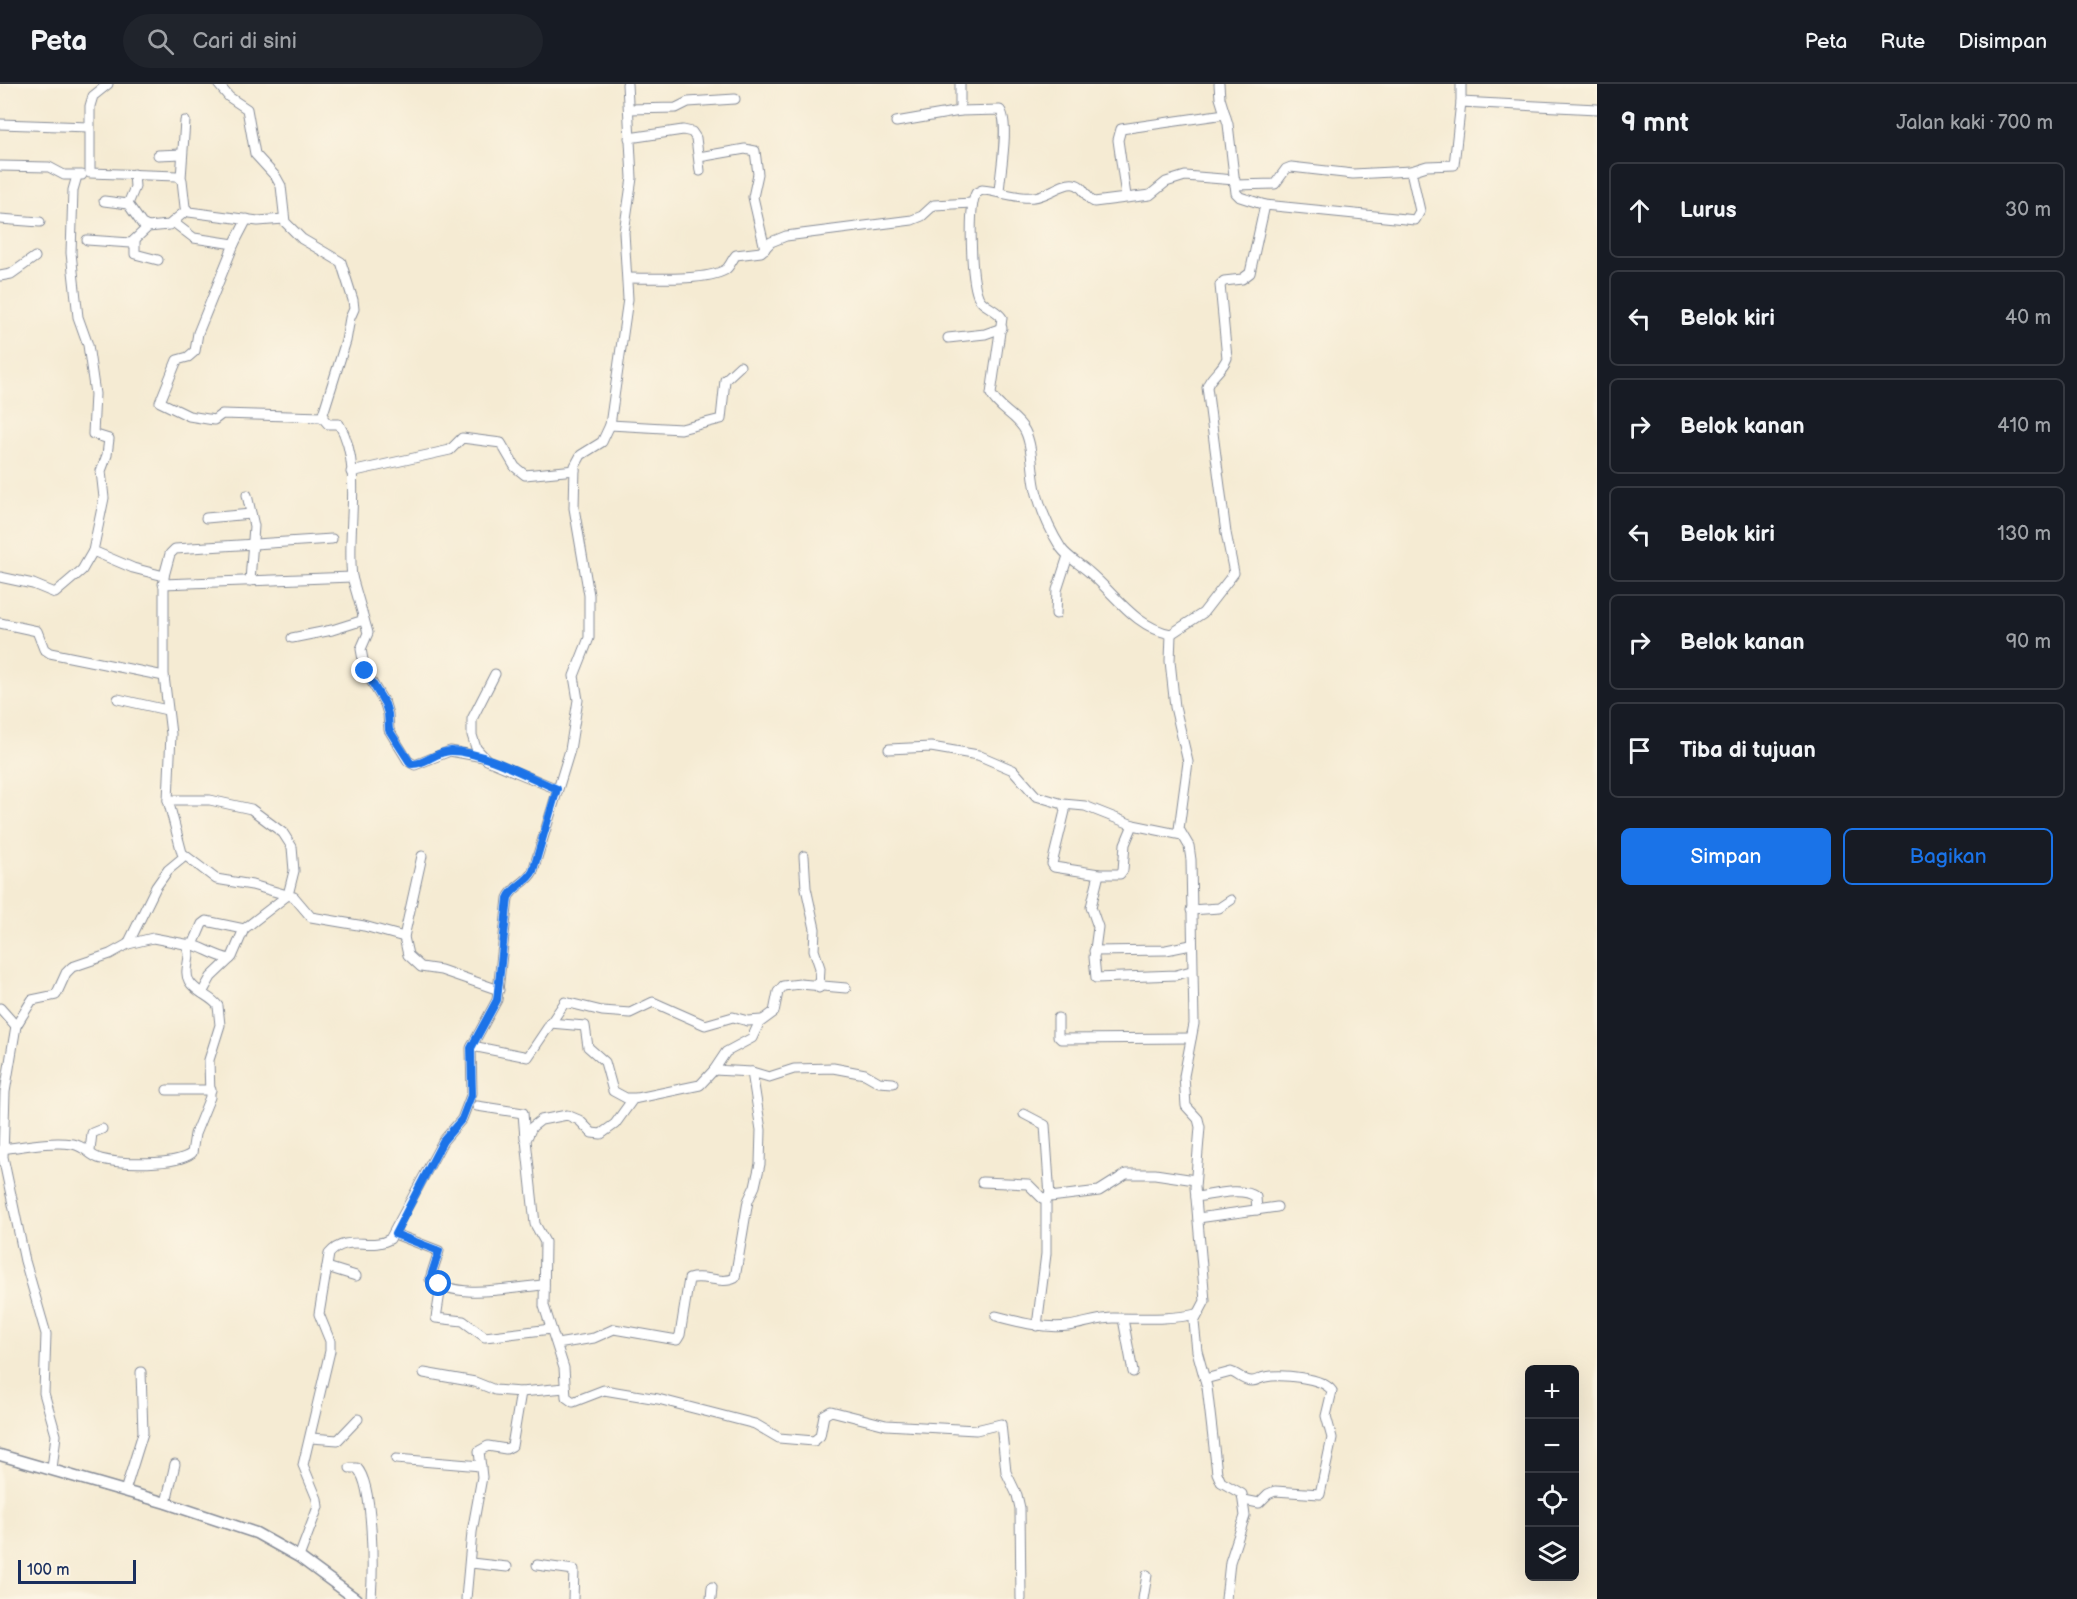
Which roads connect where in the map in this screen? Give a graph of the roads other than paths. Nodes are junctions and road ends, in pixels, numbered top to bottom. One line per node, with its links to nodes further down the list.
1 (108, 84): 16 (street)
2 (218, 84): 38 (street)
3 (627, 84): 9 (street)
4 (960, 84): 11 (street)
5 (1219, 84): 12 (street)
6 (1461, 84): 8 (street)
7 (735, 99): 9 (street)
8 (1461, 102): 10 (street); 23 (street)
9 (629, 109): 17 (street)
10 (1597, 109)
11 (960, 111): 14 (street); 29 (street)
12 (1225, 114): 28 (street); 30 (street)
13 (185, 121): 18 (street)
14 (896, 122)
15 (0, 124): 16 (street)
16 (89, 127): 24 (street)
17 (629, 138): 20 (street); 49 (street)
18 (182, 154): 19 (street); 27 (street)
19 (158, 155)
20 (699, 157): 22 (street); 45 (street)
21 (0, 166): 26 (street)
22 (700, 171)
23 (1411, 171): 28 (street); 34 (street)
24 (90, 173): 25 (street); 26 (street)
25 (134, 174): 27 (street); 33 (street)
26 (77, 176): 62 (street)
27 (181, 178): 35 (street)
28 (1235, 183): 30 (street); 34 (street)
29 (999, 192): 30 (street); 32 (street)
30 (1126, 196)
31 (105, 201): 33 (street)
32 (972, 203): 45 (street); 50 (street)
33 (128, 204): 41 (street)
34 (1265, 205): 71 (street)
35 (187, 210): 37 (street); 40 (street)
36 (0, 219): 39 (street)
37 (247, 219): 38 (street); 44 (street)
38 (284, 219): 53 (street)
39 (40, 222)
40 (173, 222): 41 (street); 44 (street)
41 (148, 227): 43 (street)
42 (87, 240): 43 (street)
43 (135, 240): 47 (street)
44 (234, 244): 53 (street)
45 (765, 249): 49 (street)
46 (35, 257): 48 (street)
47 (158, 260)
48 (0, 276)
49 (628, 278): 54 (street)
50 (1002, 328): 51 (street); 63 (street)
51 (948, 338)
52 (740, 366): 54 (street)
53 (322, 417): 56 (street)
54 (610, 425): 55 (street)
55 (575, 470): 56 (street); 79 (street)
56 (351, 472): 65 (street)
57 (247, 495): 58 (street)
58 (251, 514): 59 (street); 61 (street)
59 (206, 518)
60 (332, 539): 61 (street)
61 (251, 546): 66 (street); 67 (street)
62 (93, 551): 64 (street); 66 (street)
63 (1068, 556): 68 (street); 71 (street)
64 (0, 577)
65 (352, 577): 67 (street); 69 (street)
66 (164, 580): 67 (street); 74 (street)
67 (250, 581)
68 (1056, 614)
69 (364, 620): 72 (street); 78 (street)
70 (0, 623): 74 (street)
71 (1172, 634): 83 (street)
72 (292, 638)
73 (495, 674): 78 (street)
74 (164, 676): 76 (street)
75 (118, 699): 76 (street)
76 (168, 710): 80 (street)
77 (889, 749): 81 (street)
78 (483, 757): 79 (street)
79 (557, 789): 101 (street)
80 (168, 800): 84 (street); 88 (street)
81 (1063, 804): 82 (street); 87 (street)
82 (1133, 825): 83 (street); 87 (street)
83 (1182, 836): 90 (street)
84 (185, 856): 88 (street); 93 (street)
85 (422, 856): 92 (street)
86 (804, 856): 99 (street)
87 (1099, 874): 96 (street)
88 (288, 895): 91 (street); 92 (street)
89 (1231, 900): 90 (street)
90 (1191, 910): 95 (street)
91 (244, 929): 94 (street); 97 (street)
92 (404, 937): 101 (street)
93 (128, 944): 94 (street); 107 (street)
94 (189, 944): 97 (street); 102 (street)
95 (1191, 945): 96 (street); 98 (street)
96 (1094, 951): 98 (street)
97 (230, 959): 102 (street)
98 (1191, 971): 108 (street)
99 (819, 988): 100 (street); 105 (street)
100 (846, 988)
101 (499, 990): 109 (street)
102 (202, 993): 114 (street)
103 (0, 1008): 107 (street)
104 (1058, 1018): 108 (street)
105 (762, 1020): 106 (street); 110 (street)
106 (550, 1023): 109 (street); 115 (street)
107 (16, 1026): 120 (street)
108 (1191, 1038): 122 (street)
109 (472, 1046): 129 (street)
110 (714, 1070): 111 (street); 115 (street)
111 (752, 1072): 112 (street); 139 (street)
112 (893, 1083)
113 (167, 1090): 114 (street)
114 (211, 1090): 121 (street)
115 (638, 1098): 119 (street)
116 (477, 1106): 119 (street)
117 (1024, 1114): 124 (street)
118 (102, 1129): 121 (street)
119 (526, 1140): 132 (street)
120 (3, 1149): 121 (street); 153 (street)
121 (90, 1150)
122 (1195, 1180): 124 (street); 125 (street)
123 (982, 1182): 124 (street)
124 (1048, 1197): 137 (street)
125 (1196, 1197): 127 (street); 128 (street)
126 (1277, 1207): 127 (street)
127 (1257, 1210): 128 (street)
128 (1198, 1218): 134 (street)
129 (395, 1234): 130 (street); 133 (street)
130 (327, 1268): 131 (street); 147 (street)
131 (356, 1276)
132 (544, 1285): 133 (street); 138 (street)
133 (441, 1286): 138 (street)
134 (1196, 1314): 136 (street); 143 (street)
135 (996, 1316): 137 (street)
136 (1123, 1319): 137 (street); 141 (street)
137 (1037, 1326)
138 (551, 1329): 139 (street)
139 (557, 1344): 144 (street)
140 (141, 1372): 154 (street)
141 (1133, 1372)
142 (424, 1373): 145 (street)
143 (1205, 1379): 155 (street); 155 (street)
144 (565, 1388): 145 (street); 168 (street)
145 (521, 1392): 151 (street)
146 (358, 1419): 147 (street)
147 (311, 1438): 157 (street)
148 (0, 1455): 153 (street)
149 (396, 1459): 151 (street)
150 (175, 1464): 156 (street)
151 (481, 1466): 158 (street)
152 (350, 1468): 164 (street)
153 (52, 1469): 154 (street)
154 (125, 1491): 156 (street)
155 (1244, 1500): 170 (street)
156 (166, 1503): 157 (street)
157 (299, 1557): 163 (street)
158 (471, 1563): 160 (street); 165 (street)
159 (537, 1565): 166 (street)
160 (507, 1567)
161 (1147, 1575): 169 (street)
162 (712, 1587): 167 (street)
163 (356, 1599)
164 (371, 1599)
165 (466, 1599)
166 (573, 1599)
167 (711, 1599)
168 (1021, 1599)
169 (1143, 1599)
170 (1226, 1599)

